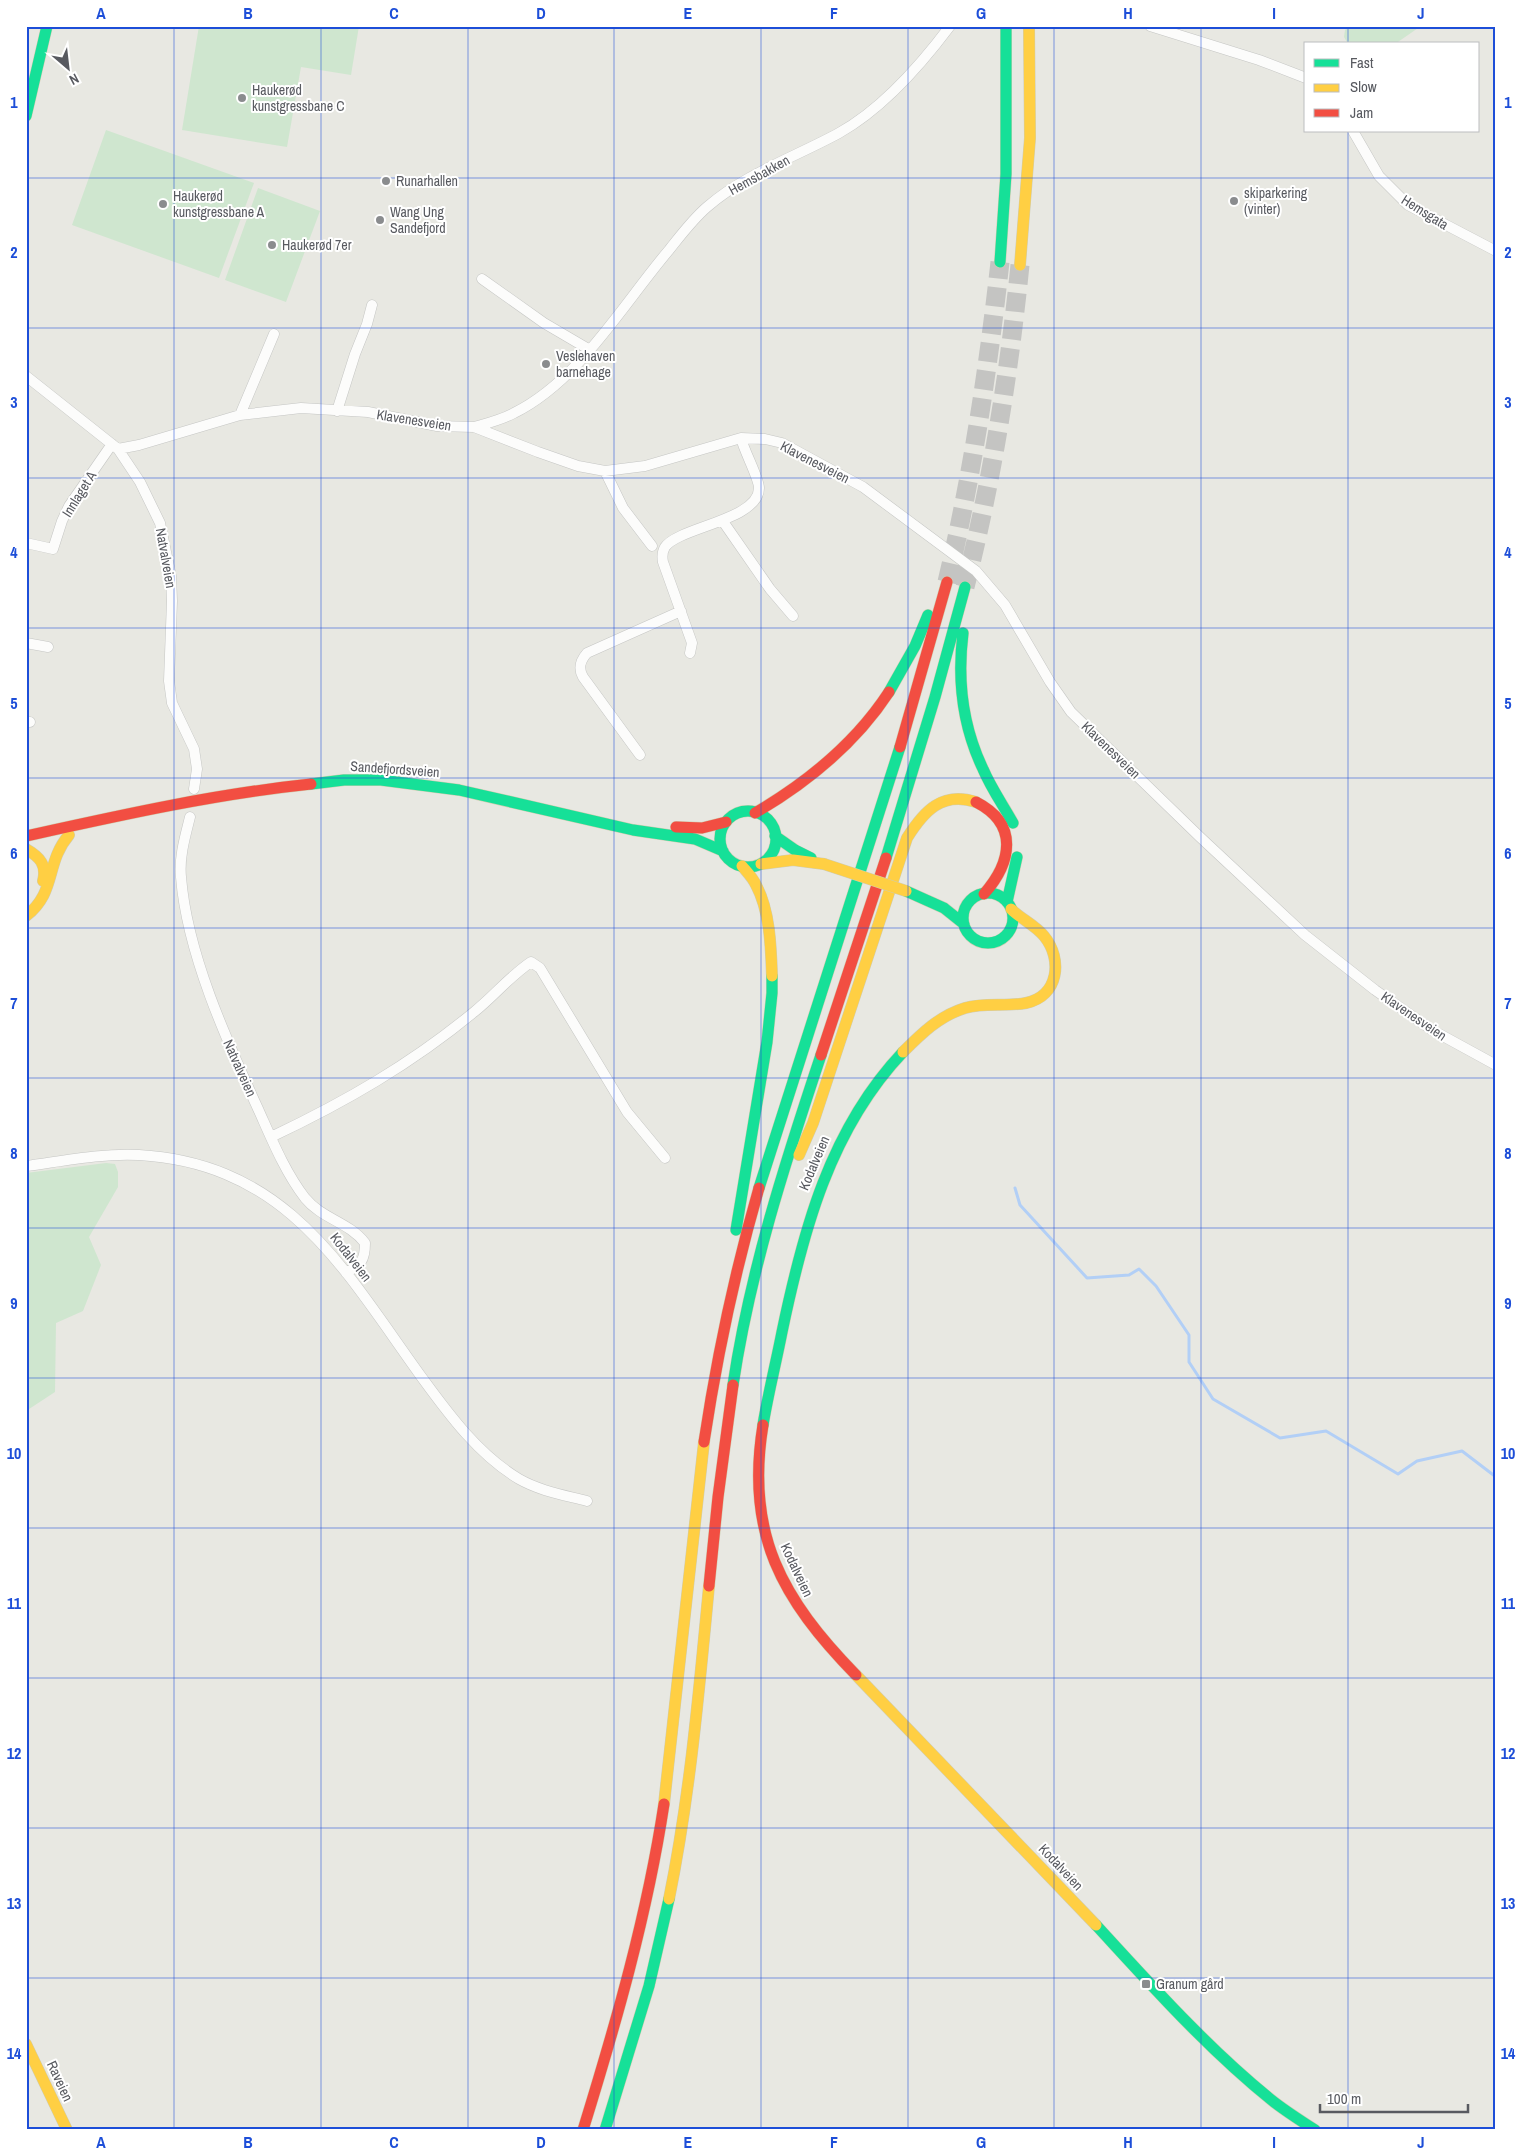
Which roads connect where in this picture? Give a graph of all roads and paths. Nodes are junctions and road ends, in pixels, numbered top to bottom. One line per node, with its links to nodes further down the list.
1 (46, 26): 7 (main road)
2 (950, 26): 15 (street, Hemsbakken)
3 (1006, 26): 10 (main road)
4 (1029, 26): 11 (main road)
5 (1150, 26): 6 (street)
6 (1304, 77)
7 (26, 116)
8 (1353, 132): 9 (street, Hemsgata)
9 (1496, 251)
10 (1000, 262)
11 (1020, 264)
12 (482, 279): 15 (street)
13 (372, 305): 17 (street)
14 (274, 334): 18 (street)
15 (590, 350): 19 (street, Hemsbakken)
16 (26, 376): 21 (street, Natvalveien)
17 (337, 410): 18 (street, Klavenesveien); 19 (street, Klavenesveien)
18 (240, 415): 21 (street, Klavenesveien)
19 (474, 427): 22 (street, Klavenesveien)
20 (741, 438): 22 (street, Klavenesveien); 23 (street); 55 (street, Klavenesveien)
21 (115, 447): 24 (street, Innlaget A); 32 (street, Natvalveien)
22 (605, 471): 25 (street)
23 (722, 520): 26 (street); 27 (street)
24 (26, 543)
25 (652, 546)
26 (681, 611): 30 (street); 31 (street)
27 (793, 616)
28 (26, 643): 29 (street)
29 (48, 647)
30 (690, 653)
31 (640, 755)
32 (194, 789)
33 (216, 798): 35 (main road, Sandefjordsveien); 38 (main road, Sandefjordsveien); 39 (main road, Sandefjordsveien)
34 (755, 813): 37 (main road); 40 (main road); 61 (main road)
35 (570, 815): 37 (main road, Sandefjordsveien); 42 (main road, Sandefjordsveien)
36 (190, 817): 56 (street, Natvalveien)
37 (726, 822): 42 (main road)
38 (26, 836)
39 (69, 836): 41 (main road, Sandefjordsveien); 51 (main road)
40 (775, 836): 43 (main road); 44 (main road)
41 (26, 847): 50 (main road)
42 (723, 851): 45 (main road)
43 (761, 864): 44 (main road); 45 (main road)
44 (824, 864): 46 (main road, bridge)
45 (742, 866): 61 (main road)
46 (906, 891): 48 (main road); 52 (main road)
47 (984, 894): 48 (main road); 49 (main road); 60 (main road)
48 (972, 900): 52 (main road)
49 (1009, 906): 53 (main road); 54 (main road, Kodalveien); 60 (main road)
50 (26, 908)
51 (26, 916)
52 (964, 924): 53 (main road)
53 (1001, 940): 54 (main road)
54 (1050, 947): 67 (main road, Kodalveien)
55 (1496, 1065)
56 (271, 1136): 57 (street); 59 (street, Natvalveien)
57 (665, 1158)
58 (26, 1166): 59 (street, Kodalveien)
59 (346, 1274): 62 (street, Kodalveien)
60 (753, 1279): 66 (main road)
61 (721, 1336): 65 (main road)
62 (587, 1501)
63 (26, 2044): 64 (main road, Raveien)
64 (67, 2130)
65 (583, 2130)
66 (605, 2130)
67 (1315, 2130)

